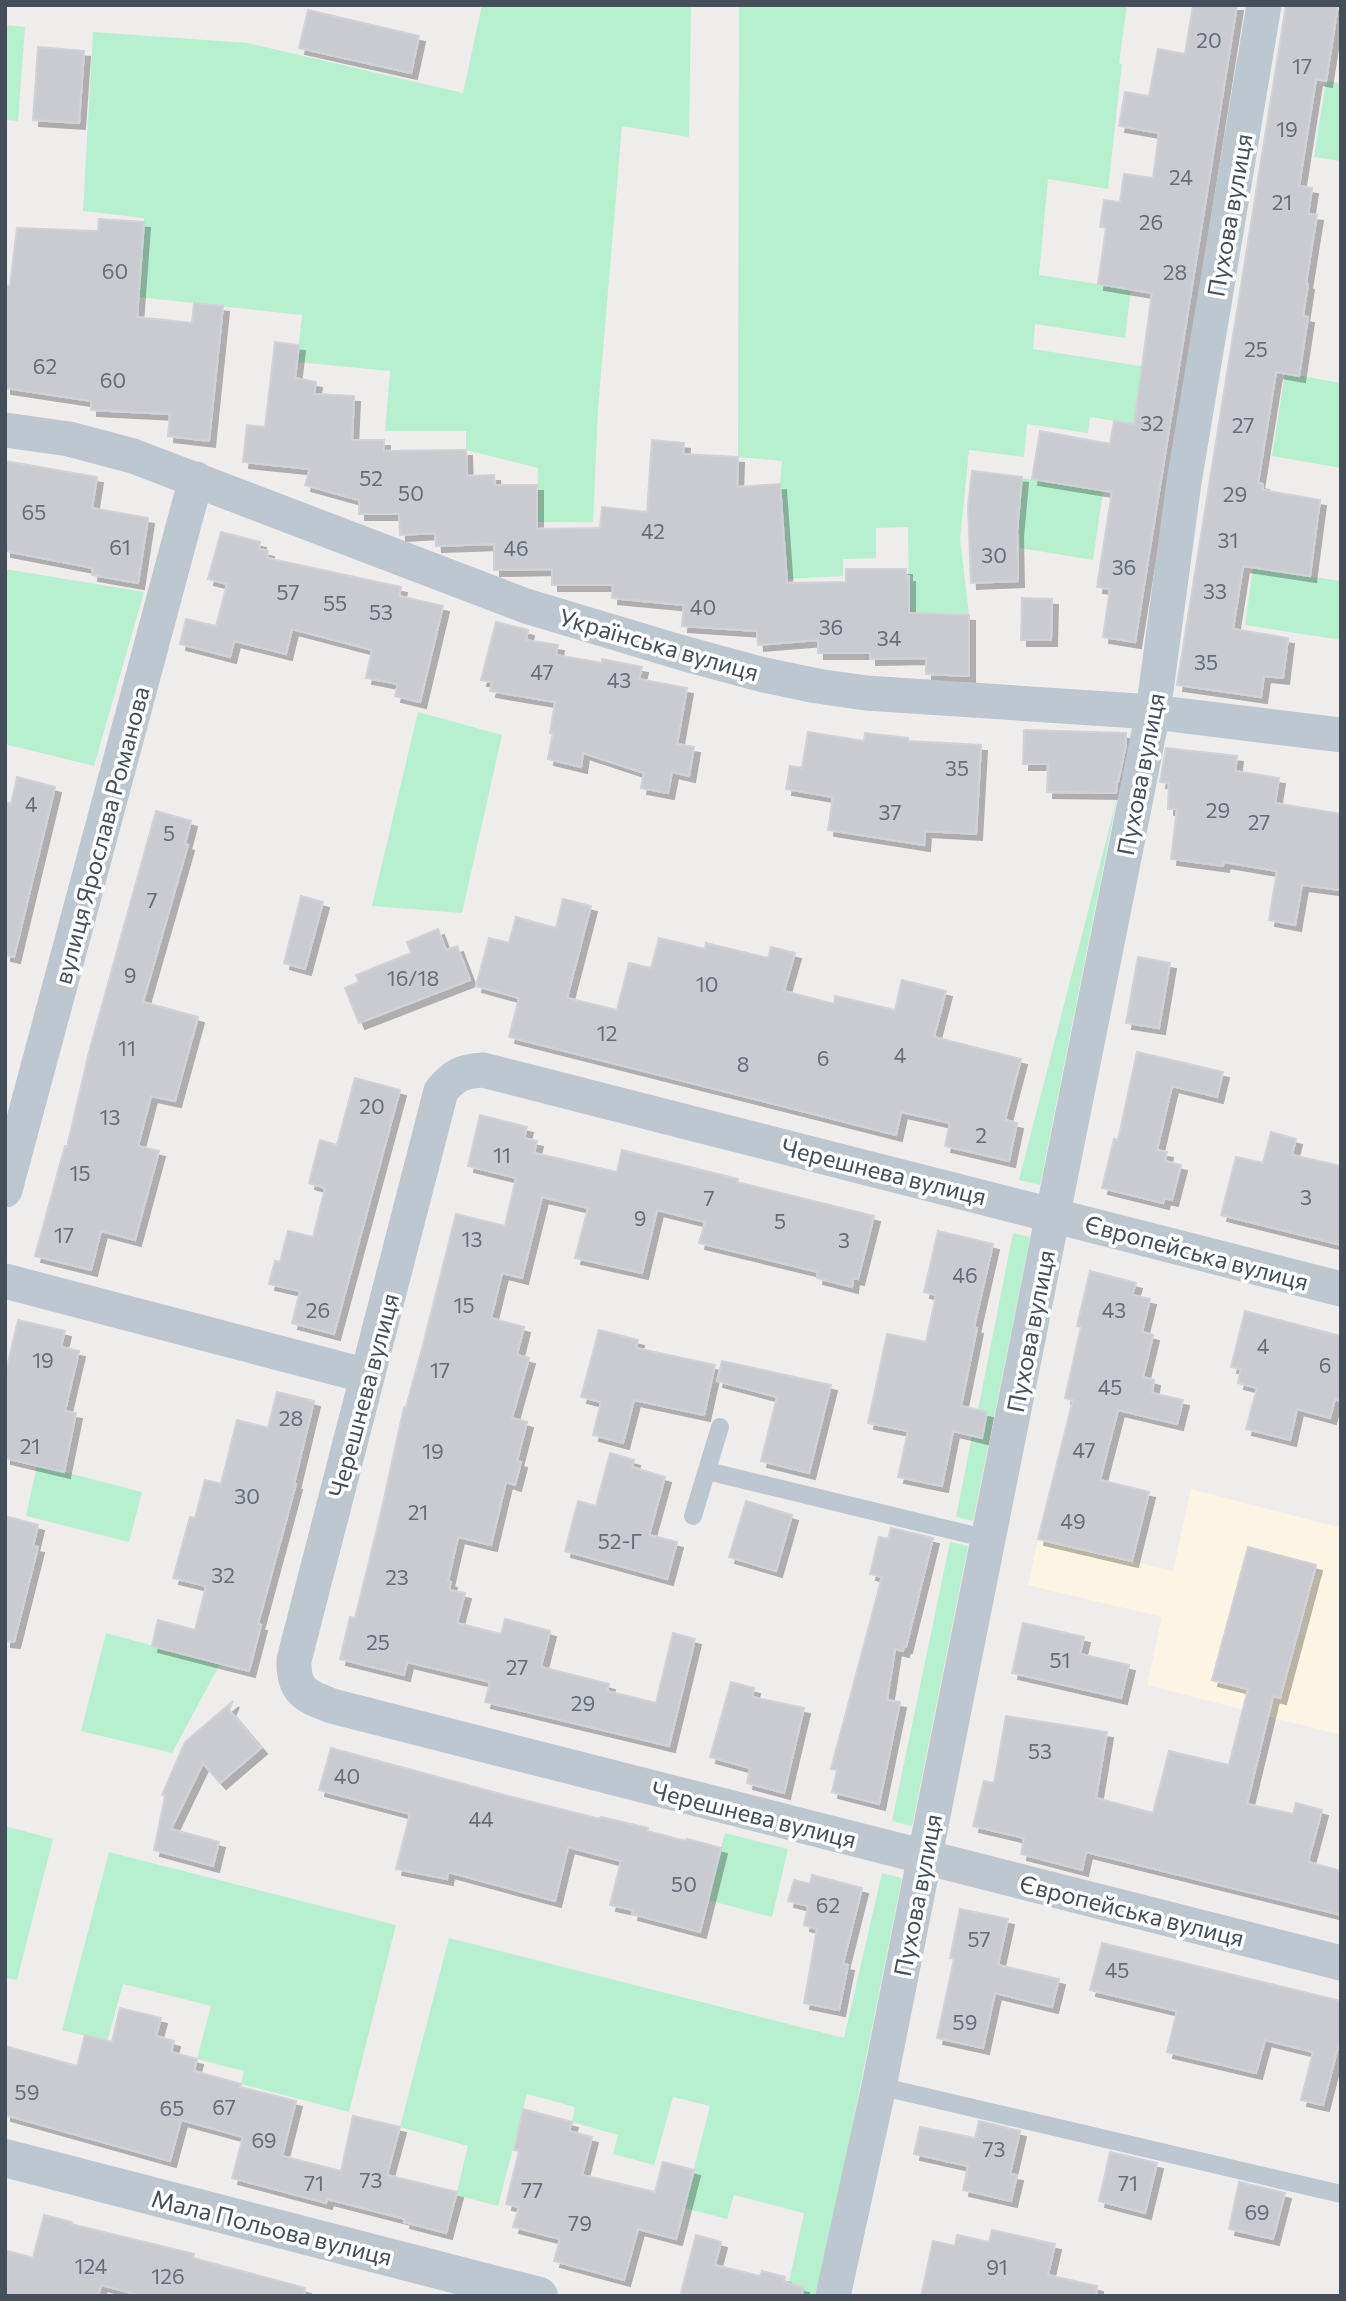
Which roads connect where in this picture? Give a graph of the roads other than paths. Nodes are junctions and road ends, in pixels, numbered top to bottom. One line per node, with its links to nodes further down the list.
1 (1264, 5): 4 (street, Пухова вулиця)
2 (5, 430): 3 (street, Українська вулиця)
3 (196, 479): 4 (street, Українська вулиця); 6 (street, вулиця Ярослава Романова)
4 (1153, 712): 5 (street, Українська вулиця); 7 (street, Пухова вулиця)
5 (1341, 735)
6 (5, 1191)
7 (1054, 1214): 9 (street, Європейська вулиця); 10 (street, Черешнева вулиця); 14 (street, Пухова вулиця)
8 (5, 1282): 10 (street)
9 (1341, 1289)
10 (367, 1376): 15 (street, Черешнева вулиця)
11 (720, 1427): 12 (lane)
12 (707, 1471): 13 (lane); 14 (lane)
13 (693, 1516)
14 (988, 1539): 15 (street, Пухова вулиця)
15 (924, 1858): 16 (street, Європейська вулиця); 17 (street, Пухова вулиця)
16 (1341, 1963)
17 (879, 2086): 19 (lane); 21 (street, Пухова вулиця)
18 (5, 2158): 20 (street, Мала Польова вулиця)
19 (1341, 2194)
20 (539, 2296)
21 (834, 2296)

